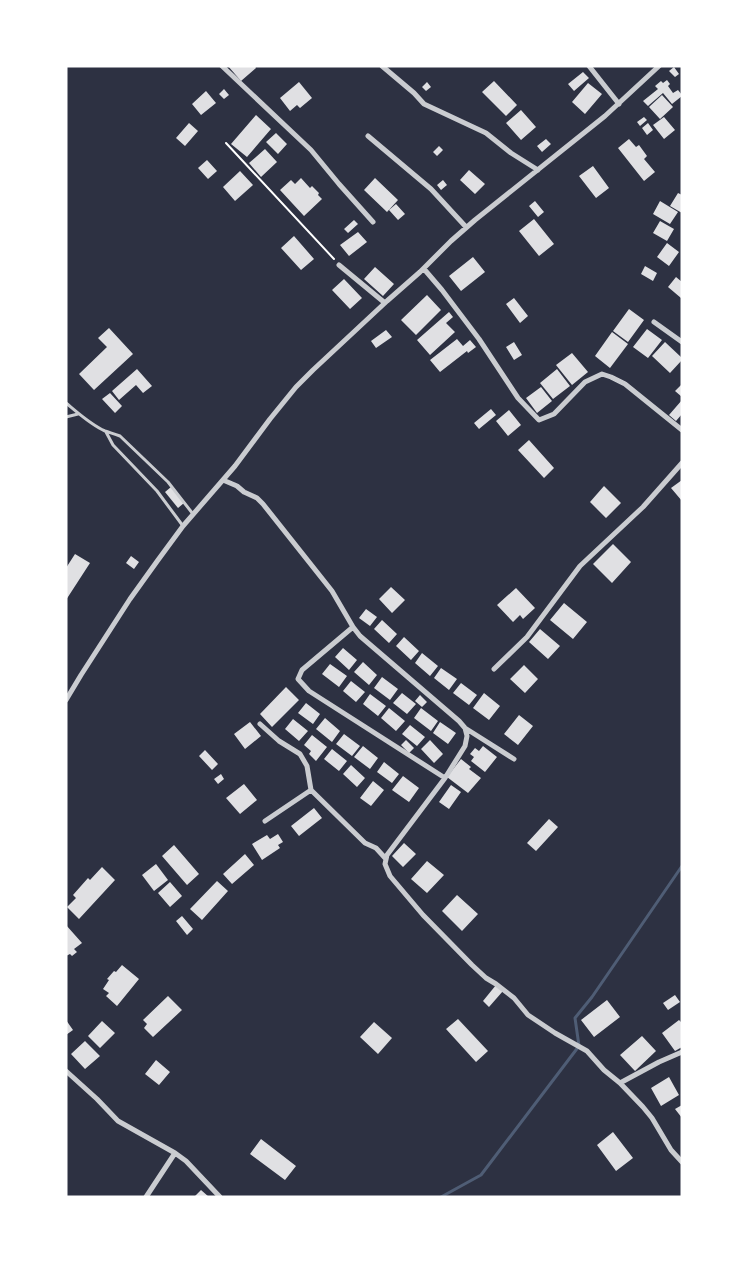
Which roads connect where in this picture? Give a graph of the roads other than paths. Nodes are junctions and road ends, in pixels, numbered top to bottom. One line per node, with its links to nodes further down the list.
1 (222, 66): 8 (street)
2 (382, 66): 7 (street)
3 (589, 66): 5 (street)
4 (659, 66): 5 (street)
5 (619, 104): 7 (street)
6 (368, 136): 9 (street)
7 (538, 170): 9 (street)
8 (373, 222)
9 (466, 227): 11 (street)
10 (339, 265): 12 (street)
11 (424, 268): 12 (street); 18 (street)
12 (385, 303): 21 (street)
13 (654, 322): 14 (street)
14 (682, 342)
15 (66, 403): 16 (lane)
16 (79, 414): 17 (lane); 19 (lane)
17 (66, 417)
18 (682, 430)
19 (106, 431): 22 (lane); 23 (lane)
20 (682, 463): 25 (street)
21 (224, 480): 22 (street); 24 (street)
22 (193, 515): 23 (street)
23 (183, 526): 26 (street)
24 (353, 627): 28 (street); 30 (street)
25 (494, 669)
26 (66, 700)
27 (260, 724): 31 (street)
28 (465, 728): 29 (street); 30 (street)
29 (514, 759)
30 (445, 778): 33 (street)
31 (311, 790): 32 (street); 33 (street)
32 (265, 821)
33 (386, 859): 36 (street)
34 (682, 1052): 36 (street)
35 (66, 1071): 37 (street)
36 (620, 1083): 38 (street)
37 (175, 1153): 39 (street); 40 (street)
38 (682, 1162)
39 (146, 1197)
40 (220, 1197)

